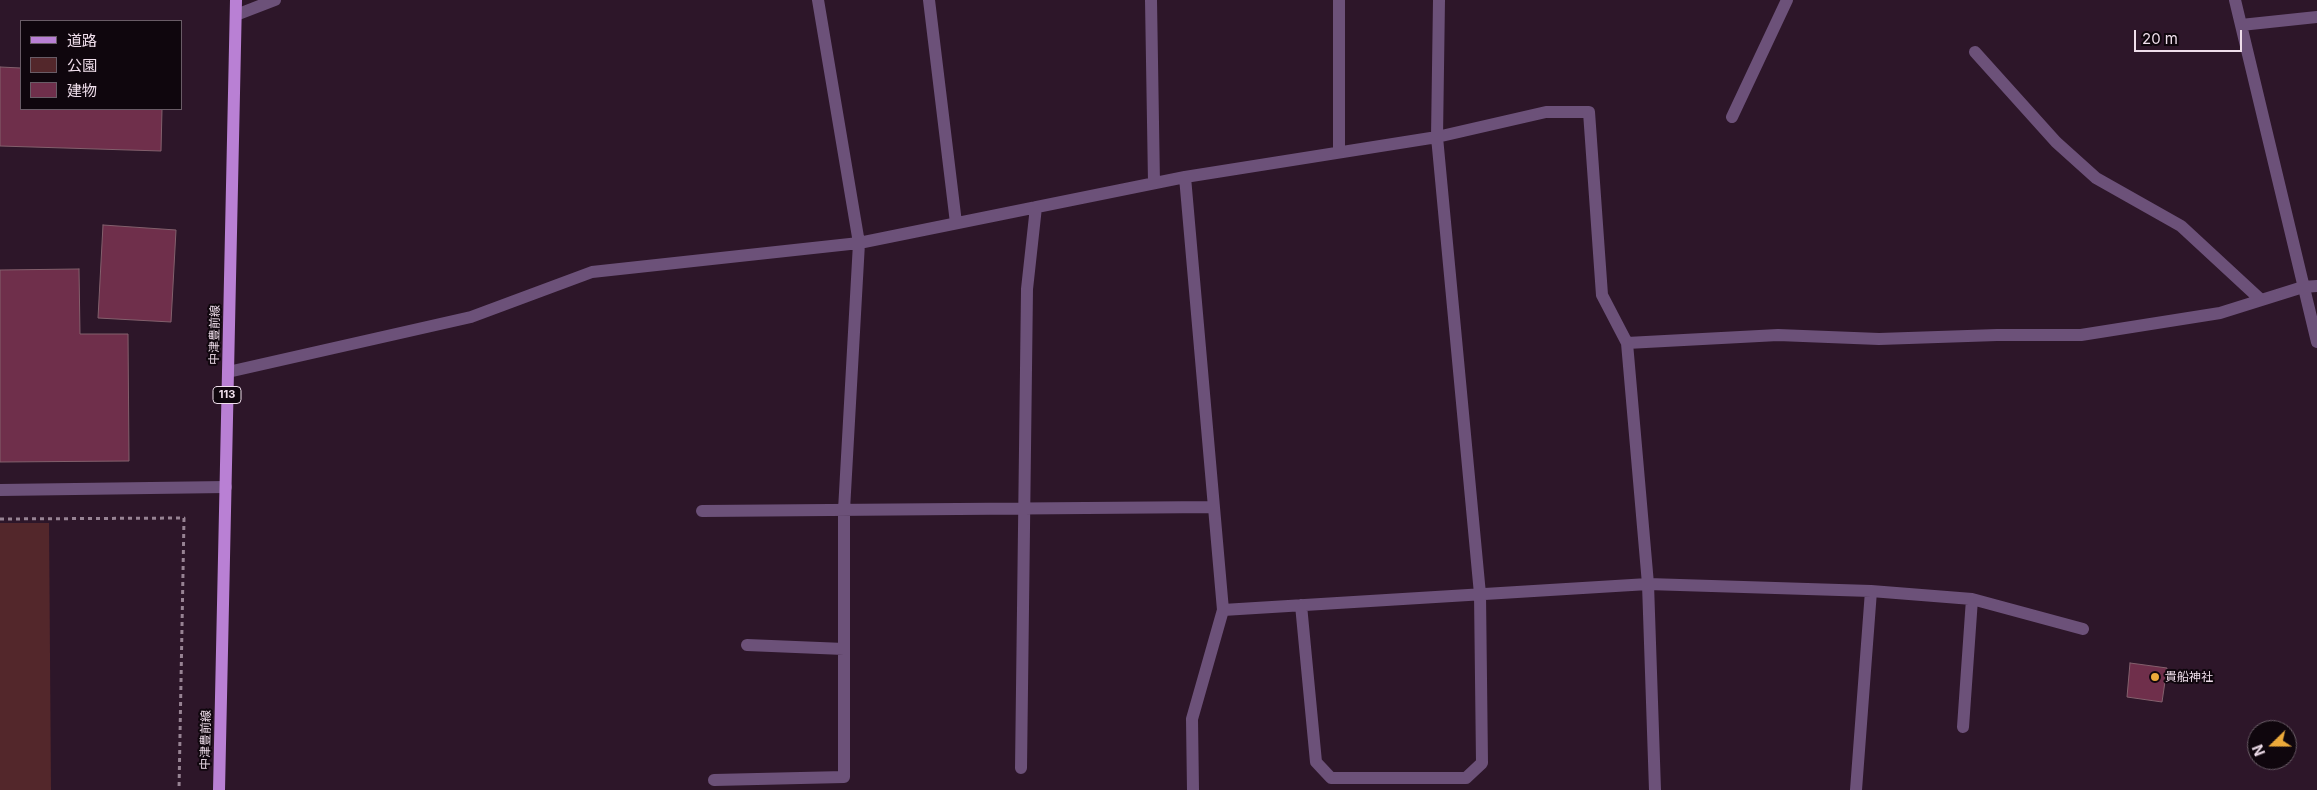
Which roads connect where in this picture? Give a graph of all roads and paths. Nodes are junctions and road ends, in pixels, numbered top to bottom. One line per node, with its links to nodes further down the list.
1 (236, 0): 10 (main road, 中津豊前線 / 113)
2 (275, 0): 10 (street)
3 (818, 0): 21 (street)
4 (929, 0): 20 (street)
5 (1152, 0): 18 (street)
6 (1339, 0): 16 (street)
7 (1439, 0): 15 (street)
8 (1787, 0): 14 (street)
9 (2235, 0): 12 (street)
10 (236, 15): 27 (main road, 中津豊前線 / 113)
11 (2317, 17): 12 (street)
12 (2241, 25): 22 (street)
13 (1975, 52): 24 (street)
14 (1732, 118)
15 (1437, 137): 16 (street); 26 (street); 37 (street)
16 (1339, 152): 17 (street)
17 (1185, 177): 18 (street); 30 (street)
18 (1154, 183): 19 (street)
19 (1036, 207): 20 (street); 31 (street)
20 (956, 223): 21 (street)
21 (859, 243): 27 (street); 32 (street)
22 (2303, 286): 23 (street); 24 (street); 25 (street)
23 (2317, 286)
24 (2261, 300): 26 (street)
25 (2317, 342)
26 (1627, 343): 35 (street)
27 (228, 372): 28 (main road, 中津豊前線 / 113)
28 (226, 487): 29 (street); 48 (main road, 中津豊前線 / 113)
29 (0, 490)
30 (1214, 507): 31 (street); 40 (street)
31 (1025, 508): 32 (street); 45 (street)
32 (844, 510): 33 (street); 43 (street)
33 (702, 511)
34 (0, 519): 47 (path)
35 (1648, 584): 36 (street); 37 (street); 50 (street)
36 (1871, 591): 38 (street); 51 (street)
37 (1480, 594): 39 (street); 39 (street)
38 (1972, 599): 41 (street); 44 (street)
39 (1301, 605): 40 (street)
40 (1223, 610): 49 (street)
41 (2083, 629)
42 (747, 645): 43 (street)
43 (844, 649): 46 (street)
44 (1963, 727)
45 (1021, 768)
46 (714, 780)
47 (179, 790)
48 (219, 790)
49 (1193, 790)
50 (1654, 790)
51 (1856, 790)

